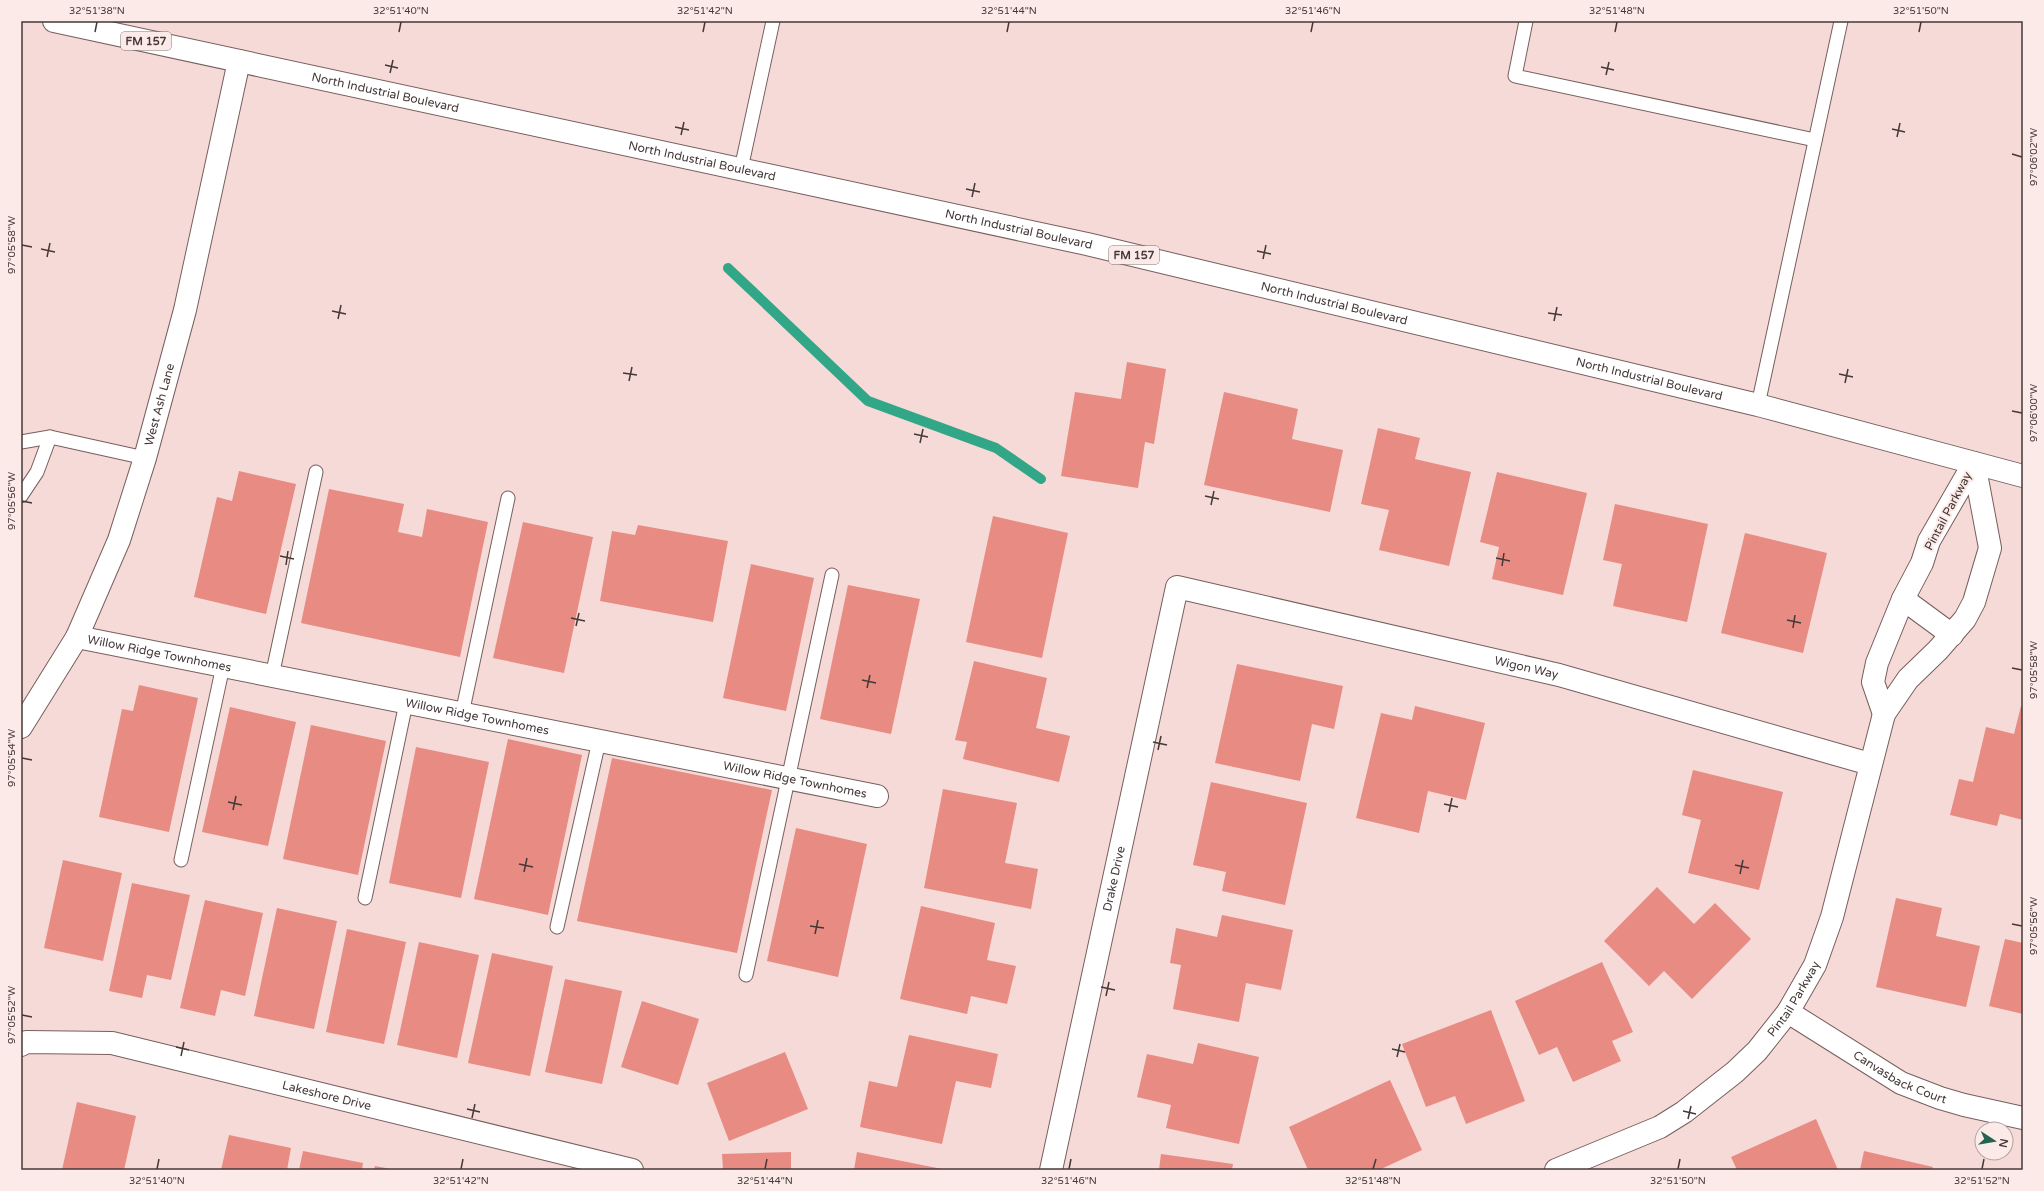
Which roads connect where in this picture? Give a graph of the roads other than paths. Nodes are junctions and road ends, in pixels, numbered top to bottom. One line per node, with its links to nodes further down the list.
1 (54, 21): 5 (street, North Industrial Boulevard / FM 157)
2 (773, 21): 7 (lane)
3 (1526, 21): 6 (lane)
4 (1841, 21): 6 (lane)
5 (239, 61): 7 (street, North Industrial Boulevard / FM 157); 11 (street, West Ash Lane)
6 (1815, 140): 8 (lane)
7 (741, 169): 8 (street, North Industrial Boulevard / FM 157)
8 (1758, 405): 12 (street, North Industrial Boulevard / FM 157)
9 (50, 437): 10 (lane); 11 (lane); 15 (lane)
10 (21, 442)
11 (145, 458): 21 (street, West Ash Lane)
12 (1974, 463): 14 (street, North Industrial Boulevard / FM 157); 19 (street, Pintail Parkway); 20 (street, Pintail Parkway)
13 (316, 472): 23 (lane)
14 (2023, 476)
15 (21, 496)
16 (508, 498): 25 (lane)
17 (832, 575): 30 (lane)
18 (1177, 588): 29 (street, Wigon Way); 40 (street, Drake Drive)
19 (1903, 599): 20 (street); 26 (street, Pintail Parkway)
20 (1952, 635): 26 (street, Pintail Parkway)
21 (77, 637): 22 (street, Willow Ridge Townhomes); 27 (street, West Ash Lane)
22 (223, 666): 23 (street, Willow Ridge Townhomes); 32 (lane)
23 (272, 676): 24 (street, Willow Ridge Townhomes)
24 (406, 703): 25 (street, Willow Ridge Townhomes); 33 (lane)
25 (462, 714): 28 (street, Willow Ridge Townhomes)
26 (1884, 714): 29 (street, Pintail Parkway)
27 (21, 726)
28 (599, 741): 30 (street, Willow Ridge Townhomes); 34 (lane)
29 (1870, 764): 36 (street, Pintail Parkway)
30 (788, 778): 31 (street, Willow Ridge Townhomes); 35 (lane)
31 (877, 796)
32 (181, 860)
33 (365, 898)
34 (557, 927)
35 (746, 974)
36 (1788, 1012): 38 (street, Canvasback Court); 41 (street, Pintail Parkway)
37 (21, 1045): 39 (street, Lakeshore Drive)
38 (2023, 1118)
39 (632, 1169)
40 (1051, 1170)
41 (1556, 1170)

